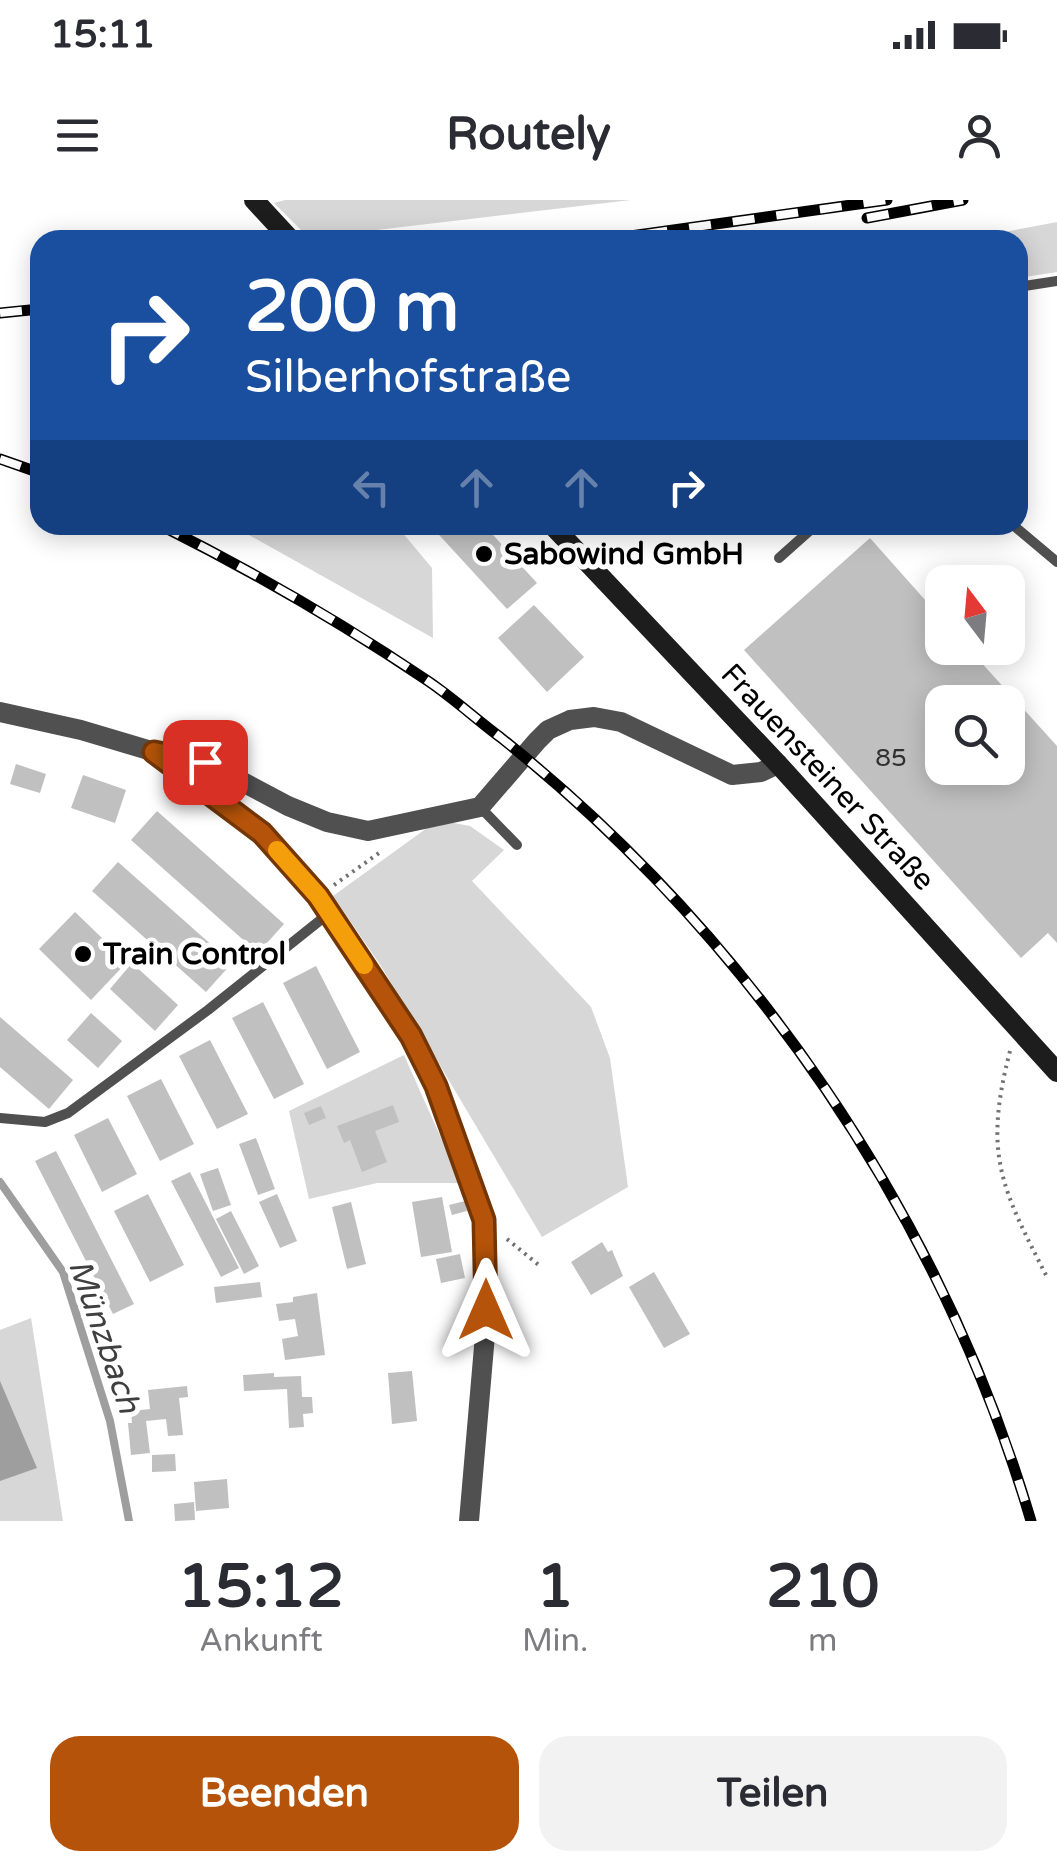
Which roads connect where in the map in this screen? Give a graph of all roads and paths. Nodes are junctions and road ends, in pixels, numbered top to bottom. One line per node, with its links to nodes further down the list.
1 (254, 200): 2 (main road)
2 (282, 230)
3 (1057, 281): 4 (lane)
4 (1028, 285)
5 (561, 535): 12 (main road, Frauensteiner Straße)
6 (805, 535): 8 (lane)
7 (1026, 535): 9 (lane)
8 (779, 558)
9 (1057, 562)
10 (0, 712): 11 (street)
11 (154, 752): 13 (street); 16 (street)
12 (778, 764): 13 (street); 17 (main road, Frauensteiner Straße)
13 (480, 807): 14 (lane)
14 (517, 845)
15 (380, 852): 16 (path)
16 (323, 906): 19 (lane); 20 (street)
17 (1017, 1027): 18 (main road, Frauensteiner Straße); 22 (path)
18 (1057, 1072)
19 (0, 1118)
20 (484, 1220): 21 (path); 23 (street)
21 (540, 1266)
22 (1048, 1279)
23 (469, 1521)

